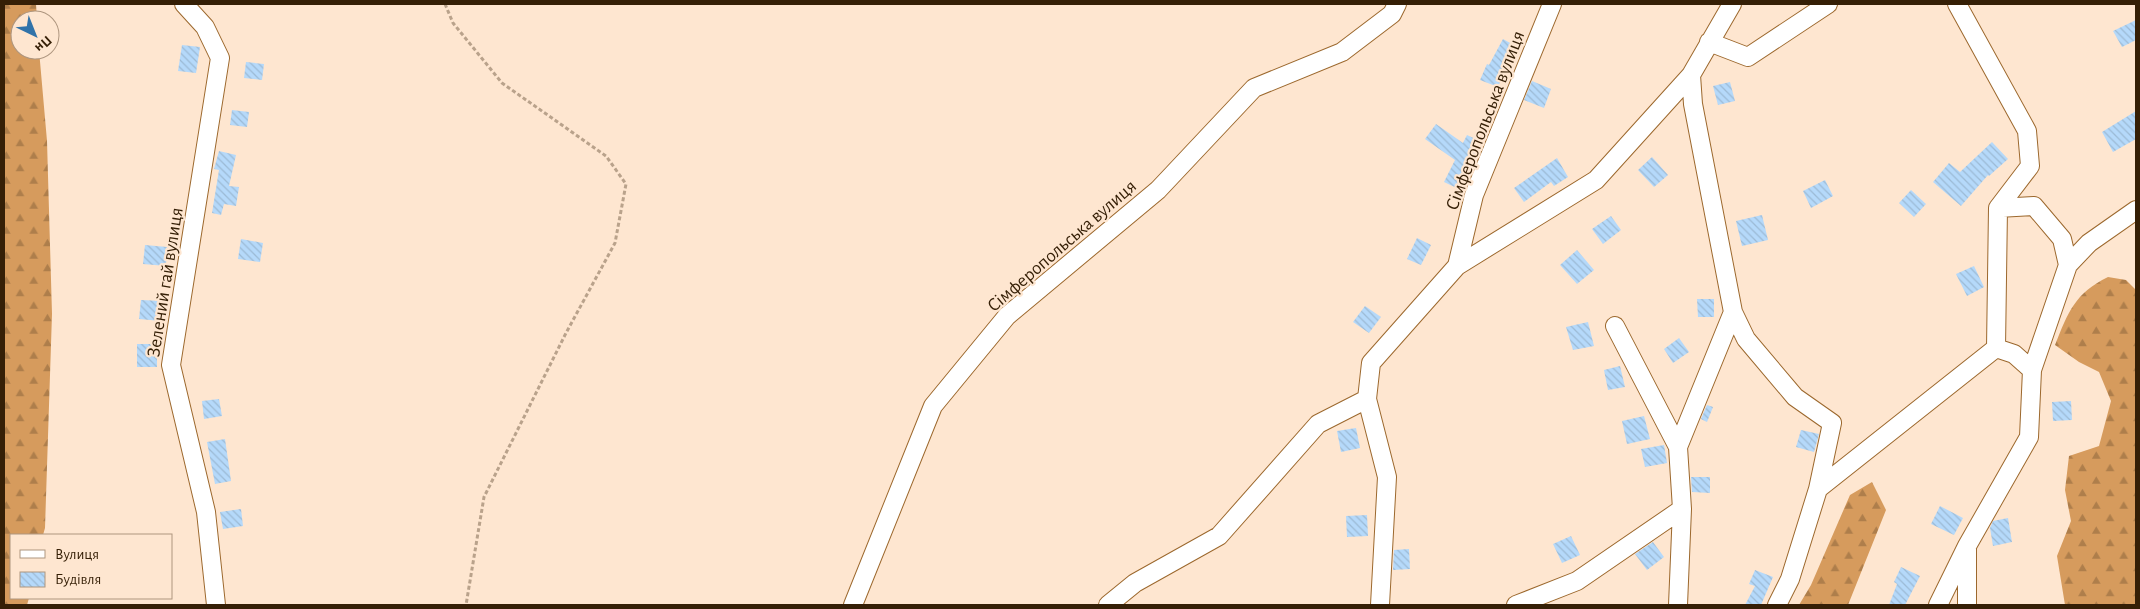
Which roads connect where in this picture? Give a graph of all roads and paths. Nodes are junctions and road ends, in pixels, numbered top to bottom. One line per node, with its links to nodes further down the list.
1 (184, 4): 23 (street, Зелений гай вулиця)
2 (445, 4): 24 (path)
3 (1397, 4): 25 (street, Сімферопольська вулиця)
4 (1552, 4): 13 (street, Сімферопольська вулиця)
5 (1732, 4): 8 (street)
6 (1828, 4): 8 (street)
7 (1957, 4): 10 (street)
8 (1710, 42): 9 (street)
9 (1691, 75): 13 (street); 14 (street)
10 (1998, 208): 12 (street); 16 (street)
11 (2136, 210): 12 (street)
12 (2068, 265): 17 (street)
13 (1458, 266): 18 (street, Сімферопольська вулиця)
14 (1733, 312): 19 (street); 20 (street)
15 (1616, 326): 19 (street)
16 (1996, 348): 17 (street); 20 (street)
17 (2032, 370): 22 (street)
18 (1367, 399): 26 (street); 27 (street, Сімферопольська вулиця)
19 (1678, 447): 21 (street)
20 (1818, 489): 30 (street)
21 (1682, 509): 28 (street); 29 (street)
22 (1967, 546): 31 (street); 32 (street)
23 (216, 605)
24 (466, 605)
25 (853, 605)
26 (1108, 605)
27 (1380, 605)
28 (1516, 605)
29 (1678, 605)
30 (1776, 605)
31 (1938, 605)
32 (1967, 605)

